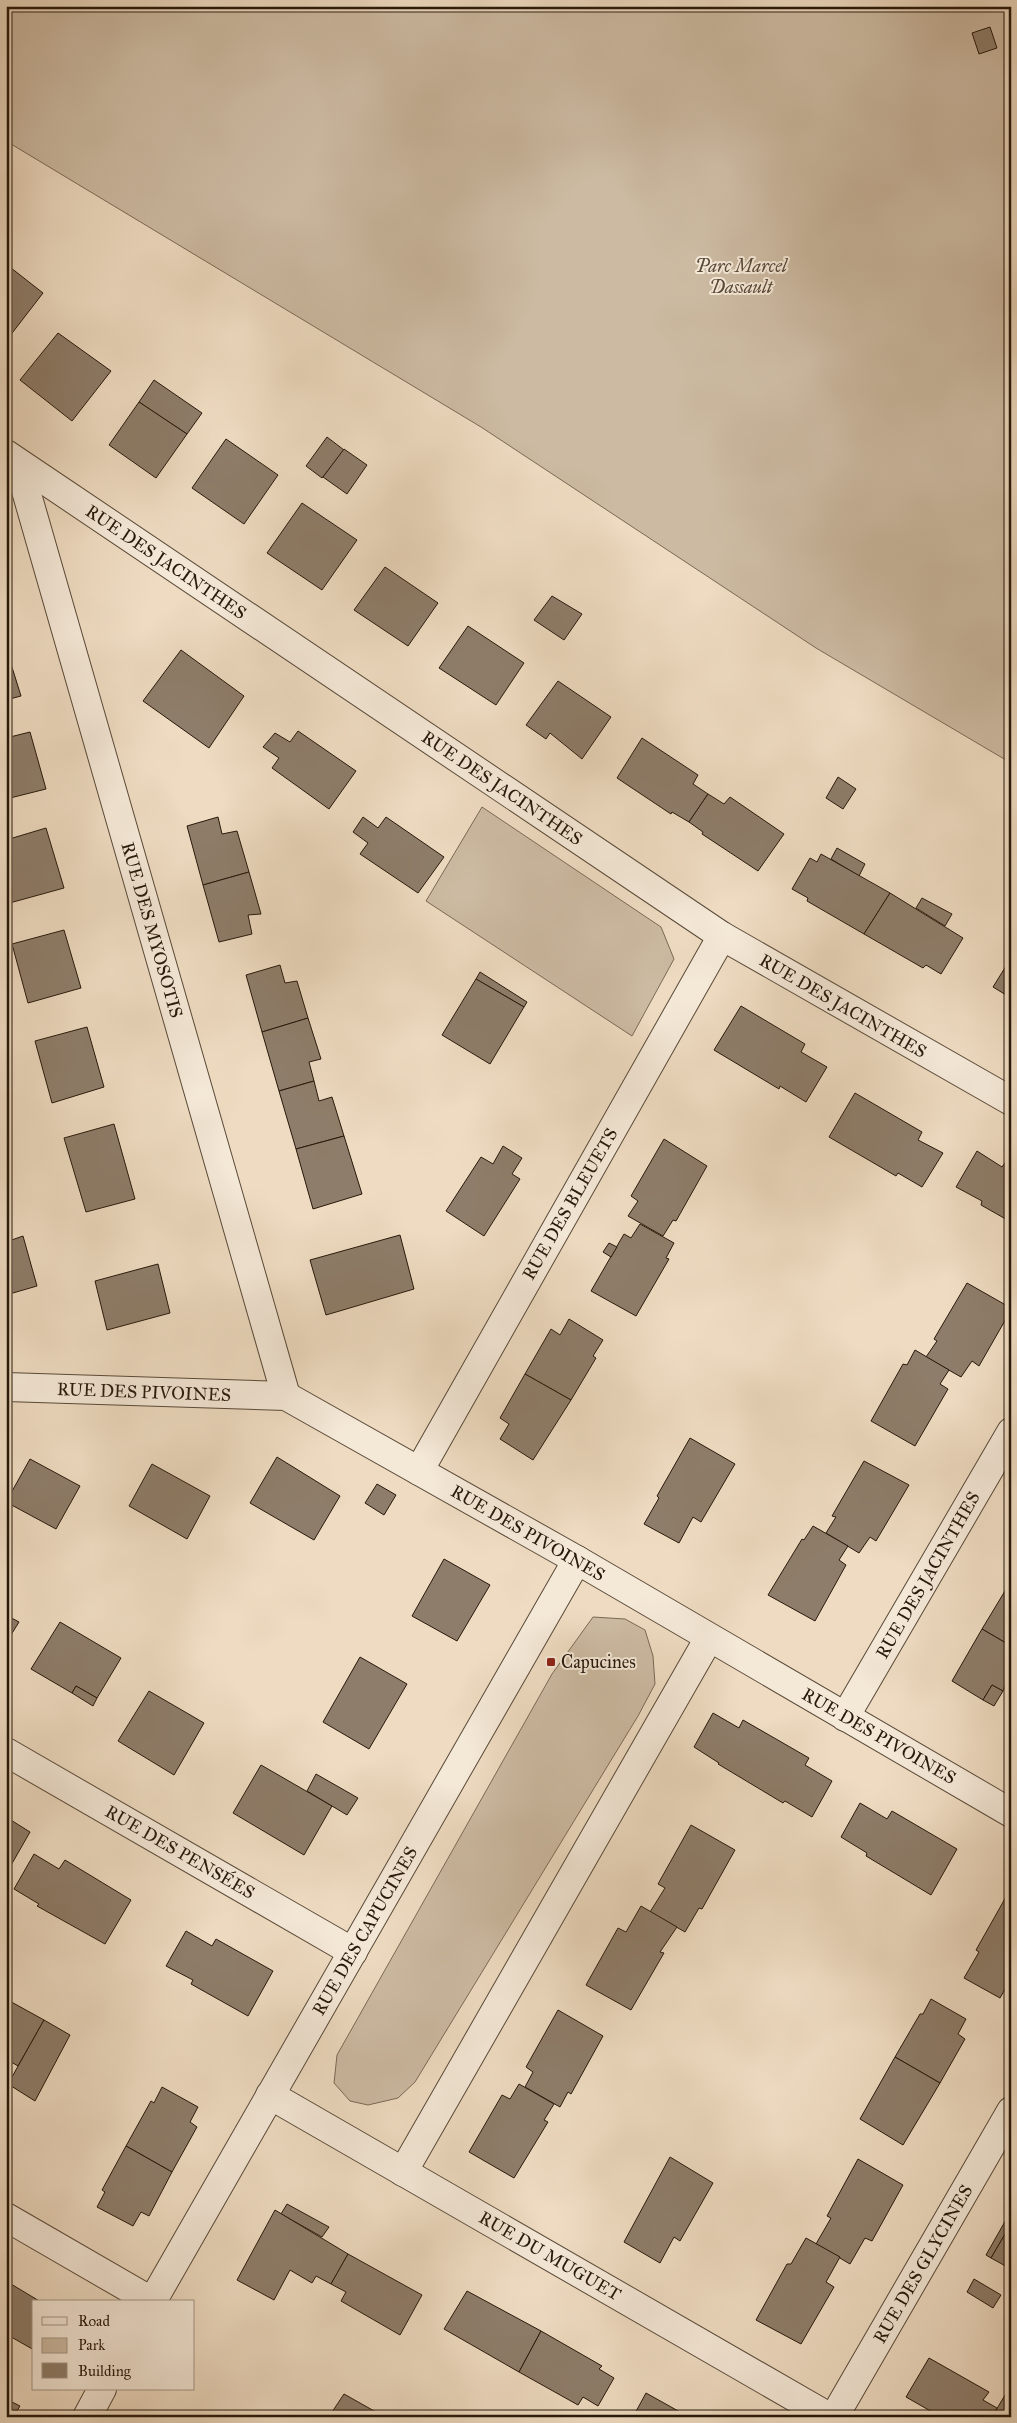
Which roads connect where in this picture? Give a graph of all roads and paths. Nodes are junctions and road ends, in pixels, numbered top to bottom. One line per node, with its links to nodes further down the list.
1 (12, 458): 2 (street, RUE DES JACINTHES); 5 (street, RUE DES MYOSOTIS)
2 (722, 936): 3 (street, RUE DES JACINTHES); 7 (street, RUE DES BLEUETS)
3 (1011, 1101)
4 (6, 1387): 5 (street, RUE DES PIVOINES)
5 (286, 1396): 7 (street, RUE DES PIVOINES)
6 (1011, 1432): 10 (street, RUE DES JACINTHES)
7 (419, 1471): 8 (street, RUE DES PIVOINES)
8 (576, 1560): 9 (street, RUE DES PIVOINES); 13 (street, RUE DES CAPUCINES)
9 (709, 1638): 10 (street, RUE DES PIVOINES); 16 (street)
10 (846, 1717): 12 (street, RUE DES PIVOINES)
11 (6, 1752): 13 (street, RUE DES PENSÉES)
12 (1011, 1813)
13 (353, 1952): 14 (street, RUE DES CAPUCINES)
14 (270, 2095): 16 (street, RUE DU MUGUET); 19 (street, RUE DES CAPUCINES)
15 (1011, 2111): 23 (street, RUE DES GLYCINES)
16 (403, 2172): 22 (street, RUE DU MUGUET)
17 (6, 2217): 18 (street)
18 (149, 2300)
19 (153, 2300)
20 (101, 2390): 21 (street)
21 (87, 2417)
22 (830, 2417)
23 (834, 2417)

